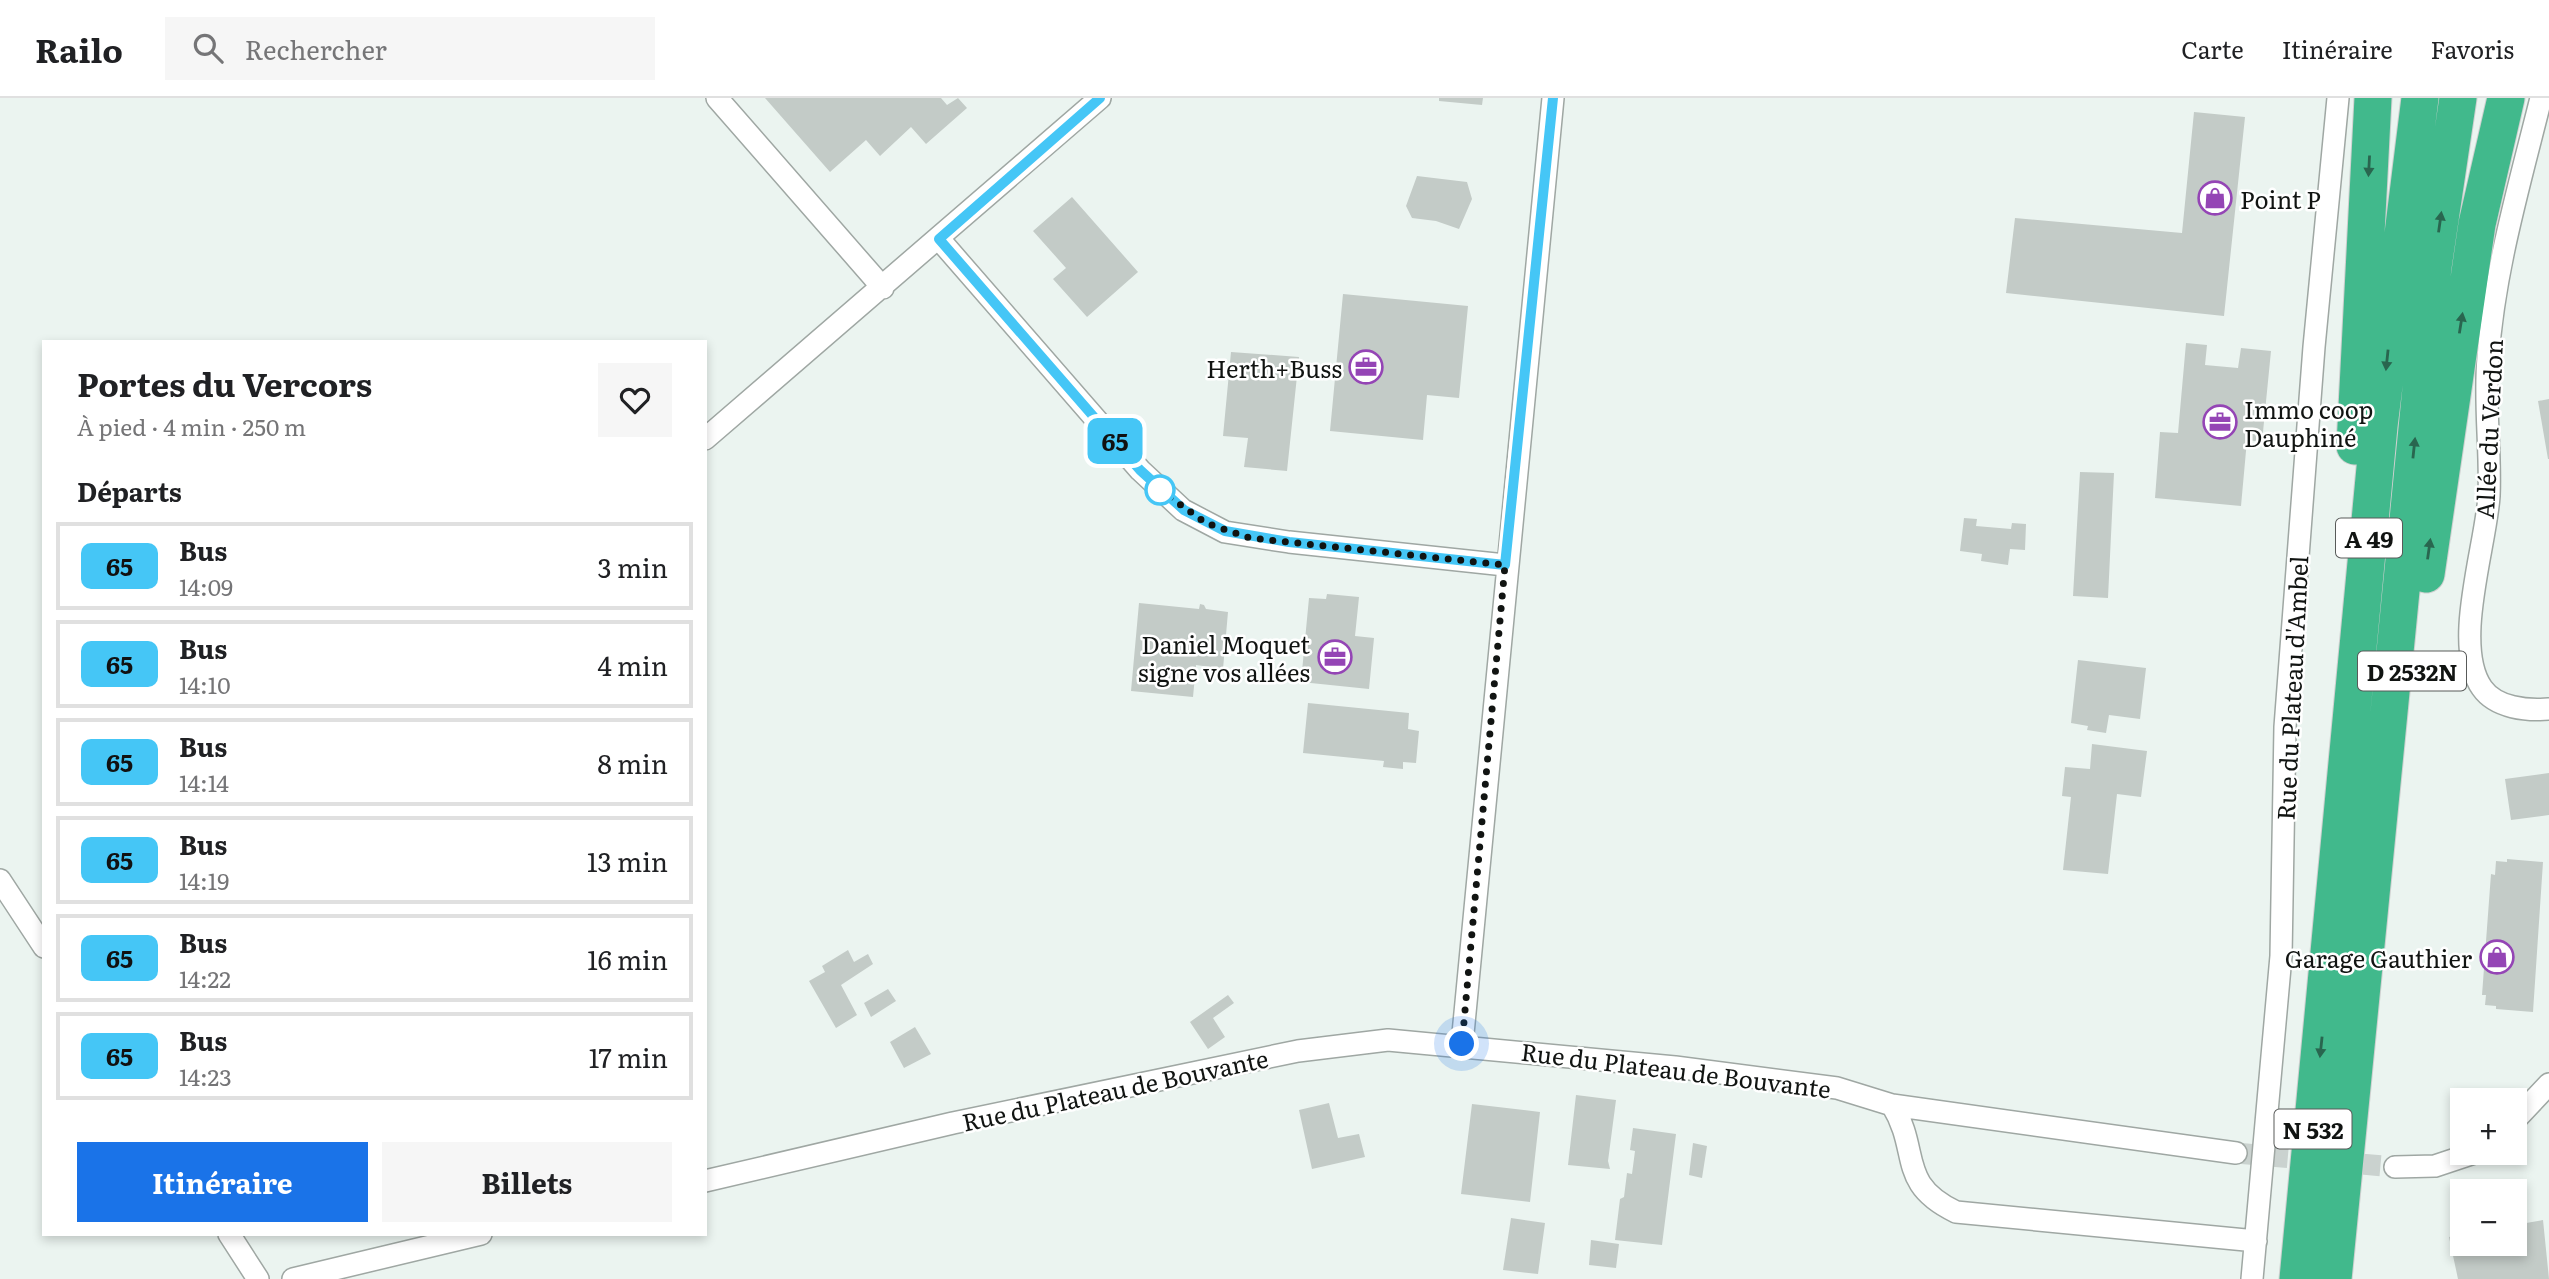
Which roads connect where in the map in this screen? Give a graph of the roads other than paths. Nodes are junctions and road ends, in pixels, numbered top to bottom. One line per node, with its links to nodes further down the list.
1 (717, 98): 11 (street)
2 (1100, 98): 10 (street)
3 (1553, 98): 13 (street)
4 (2338, 98): 28 (street, Rue du Plateau d'Ambel)
5 (2373, 98): 17 (highway, D 2532N, one-way to 17)
6 (2420, 98): 17 (highway, A 49, one-way to 17)
7 (2458, 98): 29 (highway, A 49, one-way to 7)
8 (2506, 98): 29 (highway, D 2532N, one-way to 8)
9 (2541, 98): 14 (street, Allée du Verdon)
10 (939, 239): 11 (street); 13 (street)
11 (883, 288): 12 (street)
12 (707, 437)
13 (1505, 565): 18 (street)
14 (2549, 709)
15 (0, 880): 16 (street)
16 (42, 944)
17 (2328, 979): 33 (highway, N 532, one-way to 33)
18 (1462, 1044): 20 (street, Rue du Plateau de Bouvante); 25 (street, Rue du Plateau de Bouvante)
19 (2549, 1084): 21 (street)
20 (1892, 1105): 22 (street, Rue du Plateau de Bouvante); 28 (street)
21 (2527, 1107)
22 (2236, 1153)
23 (2450, 1161): 24 (street)
24 (2395, 1167)
25 (707, 1181)
26 (230, 1236): 30 (street)
27 (473, 1236): 31 (street)
28 (2256, 1241): 32 (street, Rue du Plateau d'Ambel)
29 (2335, 1263)
30 (258, 1279)
31 (293, 1279)
32 (2252, 1279)
33 (2298, 1279)

